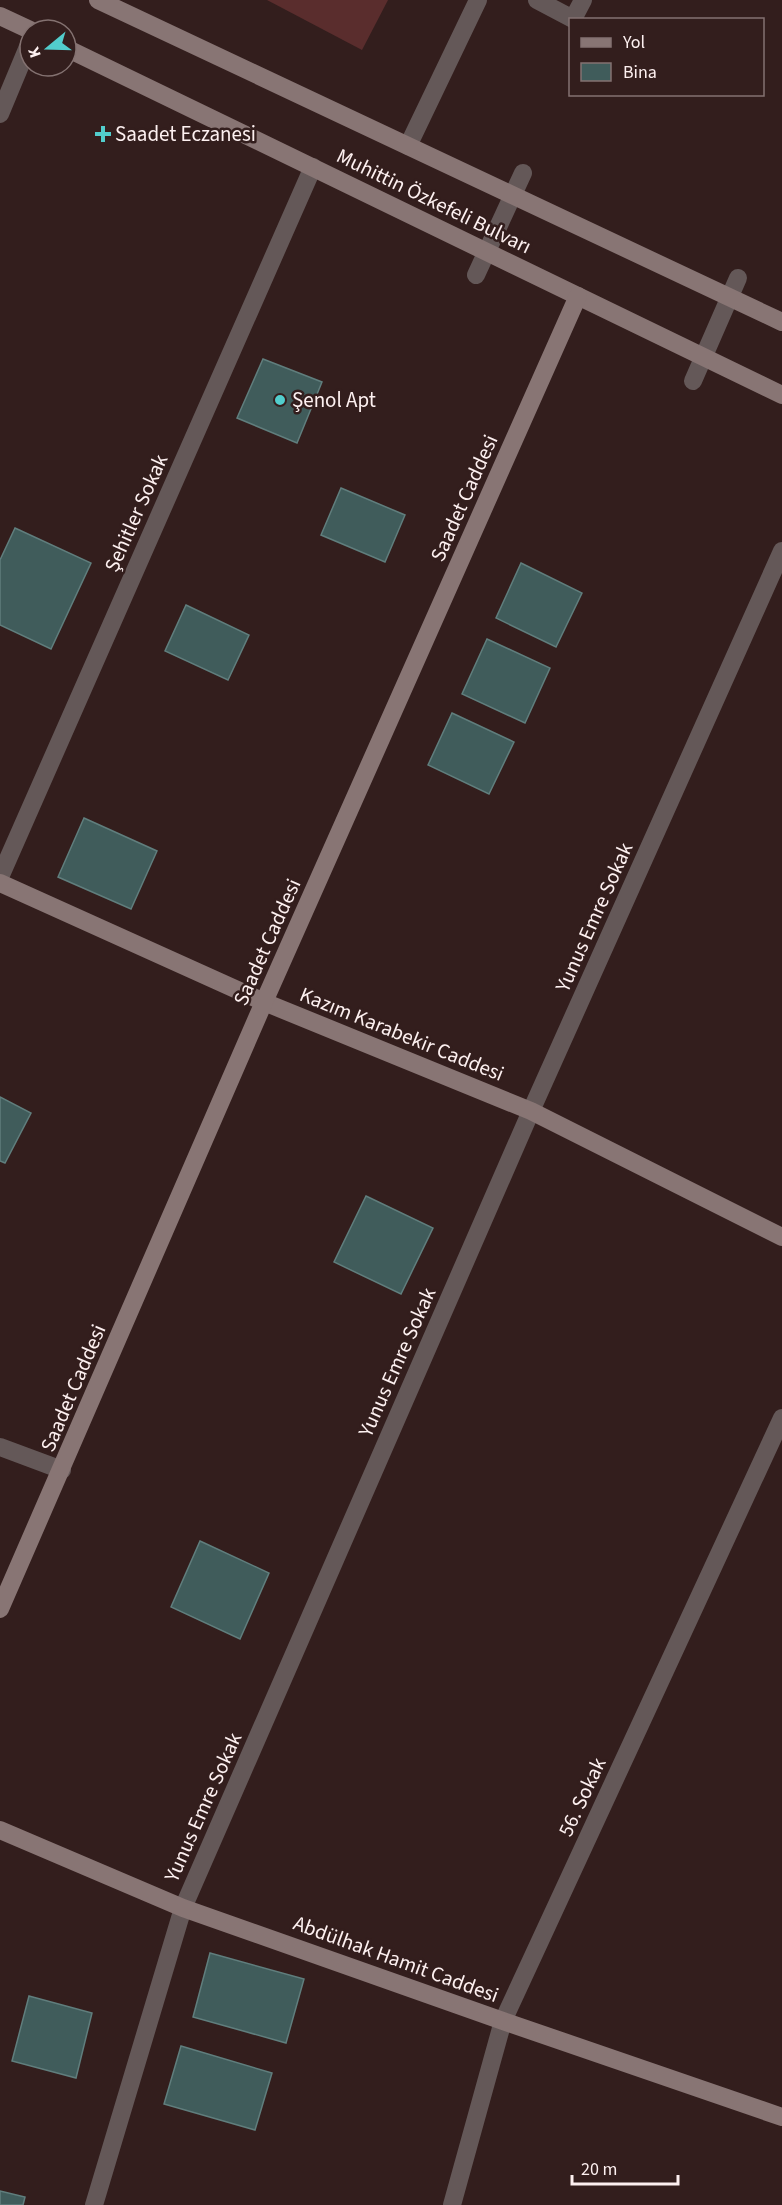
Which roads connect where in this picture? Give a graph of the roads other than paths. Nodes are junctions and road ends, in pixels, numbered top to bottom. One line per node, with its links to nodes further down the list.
1 (98, 0): 12 (main road, Muhittin Özkefeli Bulvarı)
2 (478, 0): 12 (street)
3 (537, 0): 6 (street)
4 (583, 0): 7 (street)
5 (0, 16): 8 (main road)
6 (571, 18)
7 (574, 18)
8 (18, 24)
9 (78, 54): 13 (main road, Muhittin Özkefeli Bulvarı)
10 (18, 71): 11 (street)
11 (0, 114)
12 (408, 146): 15 (main road, Muhittin Özkefeli Bulvarı)
13 (313, 167): 16 (main road, Muhittin Özkefeli Bulvarı); 26 (street, Şehitler Sokak)
14 (523, 173): 15 (street)
15 (513, 196): 16 (street); 20 (main road, Muhittin Özkefeli Bulvarı)
16 (487, 252): 17 (street); 19 (main road, Muhittin Özkefeli Bulvarı)
17 (476, 275)
18 (738, 278): 20 (street)
19 (578, 296): 22 (main road, Muhittin Özkefeli Bulvarı); 28 (main road, Saadet Caddesi)
20 (729, 297): 21 (main road, Muhittin Özkefeli Bulvarı); 22 (street)
21 (782, 322)
22 (704, 357): 23 (street); 24 (main road, Muhittin Özkefeli Bulvarı)
23 (693, 381)
24 (782, 394)
25 (782, 551): 29 (street, Yunus Emre Sokak)
26 (0, 877)
27 (0, 883): 28 (main road, Kazım Karabekir Caddesi)
28 (264, 1002): 29 (main road, Kazım Karabekir Caddesi); 33 (main road, Saadet Caddesi)
29 (531, 1111): 30 (main road, Kazım Karabekir Caddesi); 36 (street, Yunus Emre Sokak)
30 (782, 1237)
31 (782, 1418): 37 (street, 56. Sokak)
32 (0, 1447): 33 (street)
33 (62, 1470): 34 (main road, Saadet Caddesi)
34 (0, 1609)
35 (0, 1830): 36 (main road, Abdülhak Hamit Caddesi)
36 (183, 1908): 37 (main road, Abdülhak Hamit Caddesi); 39 (street, Yunus Emre Sokak)
37 (503, 2021): 38 (main road, Abdülhak Hamit Caddesi); 40 (street, 56. Sokak)
38 (782, 2117)
39 (94, 2205)
40 (452, 2205)

